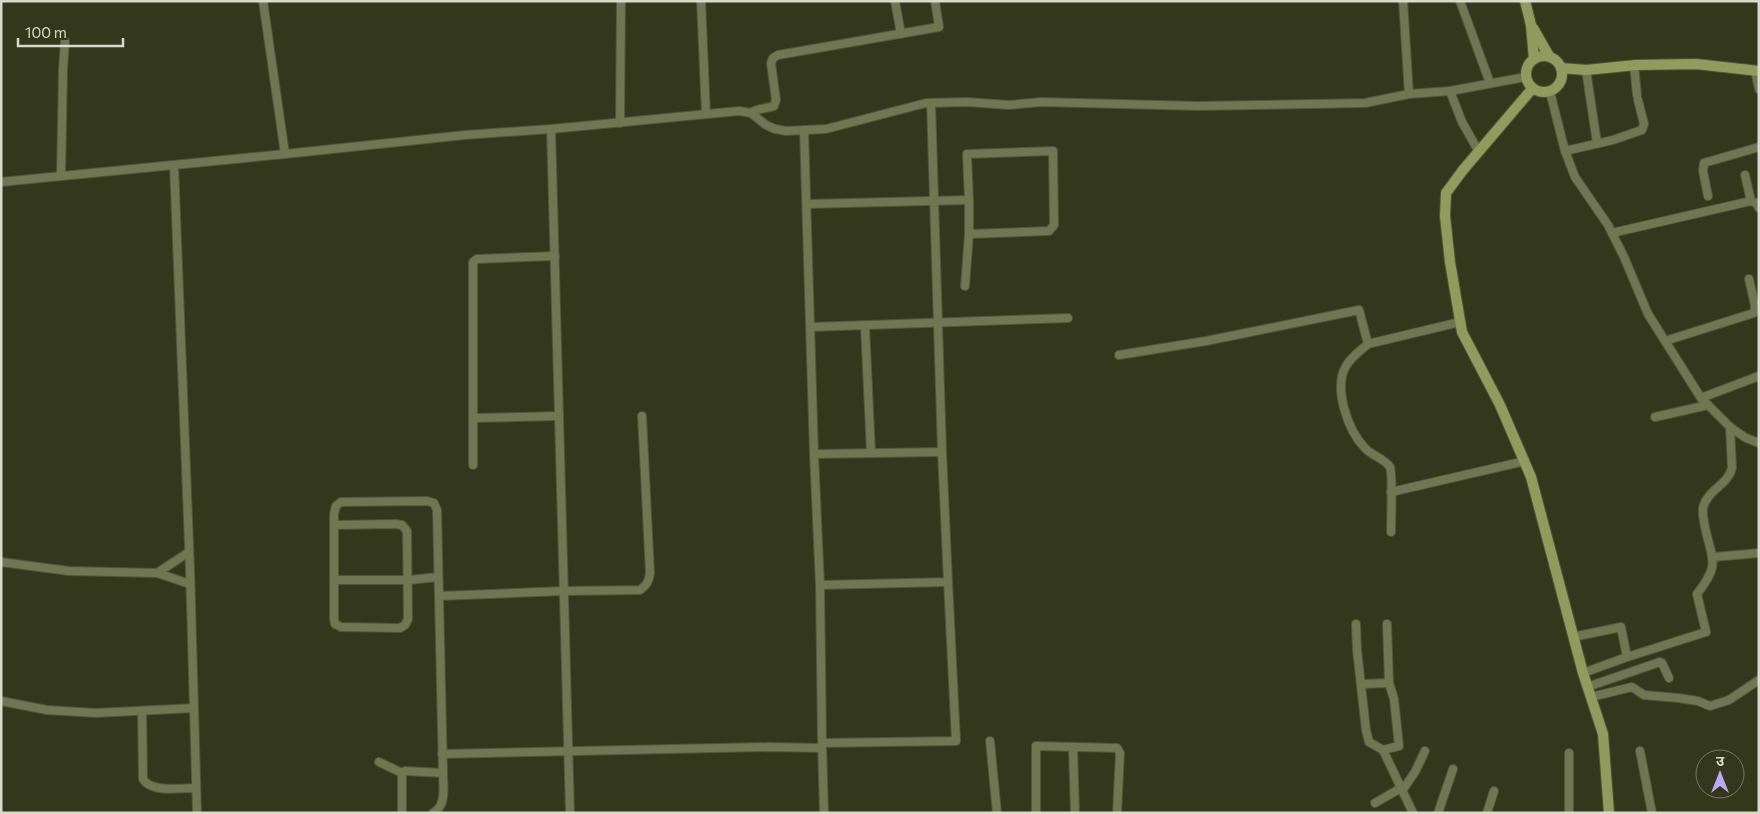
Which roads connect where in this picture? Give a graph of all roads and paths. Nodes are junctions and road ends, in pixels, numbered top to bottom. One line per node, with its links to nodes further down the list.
1 (263, 1): 35 (street)
2 (621, 1): 28 (street)
3 (701, 1): 27 (street)
4 (895, 1): 10 (street)
5 (934, 1): 10 (street)
6 (1403, 1): 24 (street)
7 (1460, 1): 19 (street)
8 (1525, 1): 9 (street)
9 (1531, 25): 12 (street); 13 (street)
10 (901, 34): 26 (street)
11 (65, 41): 38 (street)
12 (1549, 56): 13 (street); 15 (street)
13 (1534, 58): 18 (street)
14 (1634, 65): 16 (street); 17 (street); 31 (street)
15 (1562, 68): 16 (street); 23 (street)
16 (1586, 70): 31 (street)
17 (1757, 71): 20 (street)
18 (1526, 77): 19 (street); 21 (street)
19 (1490, 83): 22 (street)
20 (1759, 88)
21 (1532, 89): 23 (street); 34 (street)
22 (1450, 90): 24 (street); 34 (street)
23 (1550, 92): 33 (street)
24 (1409, 94): 25 (street)
25 (932, 103): 30 (street); 42 (street)
26 (751, 112): 27 (street); 30 (street)
27 (706, 114): 28 (street)
28 (620, 123): 29 (street)
29 (551, 129): 35 (street); 48 (street)
30 (804, 130): 44 (street)
31 (1597, 143): 33 (street)
32 (1759, 146): 40 (street)
33 (1565, 151): 46 (street)
34 (1479, 152): 52 (street)
35 (285, 154): 36 (street)
36 (174, 165): 38 (street); 76 (street)
37 (1745, 175): 43 (street)
38 (61, 176): 39 (street)
39 (1, 182)
40 (1708, 196)
41 (969, 200): 42 (street); 47 (street); 47 (street)
42 (934, 201): 44 (street); 53 (street)
43 (1751, 201): 45 (street); 46 (street)
44 (807, 204): 55 (street)
45 (1759, 208)
46 (1612, 233): 56 (street)
47 (969, 234): 50 (street)
48 (555, 256): 62 (street); 65 (street)
49 (1749, 278): 56 (street)
50 (965, 286)
51 (1068, 318): 53 (street)
52 (1460, 322): 57 (street); 71 (street)
53 (938, 323): 54 (street); 68 (street)
54 (865, 326): 55 (street); 69 (street)
55 (811, 327): 70 (street)
56 (1665, 341): 60 (street)
57 (1368, 344): 58 (street); 73 (street)
58 (1119, 355)
59 (1759, 376): 60 (street)
60 (1701, 398): 61 (street)
61 (1708, 405): 64 (street); 66 (street)
62 (559, 416): 65 (street); 87 (street)
63 (642, 416): 87 (street)
64 (1655, 417)
65 (473, 418): 72 (street)
66 (1730, 427): 67 (street); 78 (street)
67 (1759, 443)
68 (942, 452): 69 (street); 84 (street)
69 (872, 453): 70 (street)
70 (814, 454): 86 (street)
71 (1525, 462): 73 (street); 91 (street)
72 (473, 465)
73 (1391, 492): 75 (street)
74 (334, 525): 81 (street); 82 (street); 83 (street)
75 (1391, 532)
76 (189, 552): 80 (street); 85 (street)
77 (1759, 553): 78 (street)
78 (1714, 558): 92 (street)
79 (1, 562): 80 (street)
80 (157, 573): 85 (street)
81 (438, 577): 83 (street); 88 (street)
82 (334, 580): 83 (street); 83 (street)
83 (409, 580)
84 (948, 582): 86 (street); 103 (street)
85 (190, 584): 100 (street)
86 (820, 585): 103 (street)
87 (563, 591): 88 (street); 107 (street)
88 (439, 596): 110 (street)
89 (1356, 624): 97 (street)
90 (1387, 624): 96 (street)
91 (1573, 637): 92 (street); 93 (street)
92 (1626, 657): 93 (street)
93 (1583, 673): 98 (street)
94 (1669, 678): 98 (street)
95 (1759, 680): 98 (street)
96 (1389, 683): 97 (street); 105 (street)
97 (1361, 684): 105 (street)
98 (1589, 692): 132 (street)
99 (1, 701): 101 (street)
100 (194, 708): 101 (street); 115 (street)
101 (142, 711): 115 (street)
102 (990, 741): 124 (street)
103 (822, 746): 107 (street); 123 (street)
104 (1074, 747): 125 (street); 126 (street); 127 (street)
105 (1383, 750): 116 (street)
106 (1640, 751): 133 (street)
107 (568, 752): 110 (street); 122 (street)
108 (1425, 752): 116 (street)
109 (1569, 753): 131 (street)
110 (442, 754): 114 (street)
111 (379, 762): 113 (street)
112 (1453, 769): 129 (street)
113 (402, 773): 114 (street); 120 (street)
114 (443, 773): 121 (street)
115 (196, 788): 119 (street)
116 (1402, 789): 118 (street); 128 (street)
117 (1494, 791): 130 (street)
118 (1375, 803)
119 (197, 813)
120 (402, 813)
121 (433, 813)
122 (570, 813)
123 (824, 813)
124 (997, 813)
125 (1036, 813)
126 (1075, 813)
127 (1117, 813)
128 (1413, 813)
129 (1438, 813)
130 (1487, 813)
131 (1569, 813)
132 (1609, 813)
133 (1652, 813)

